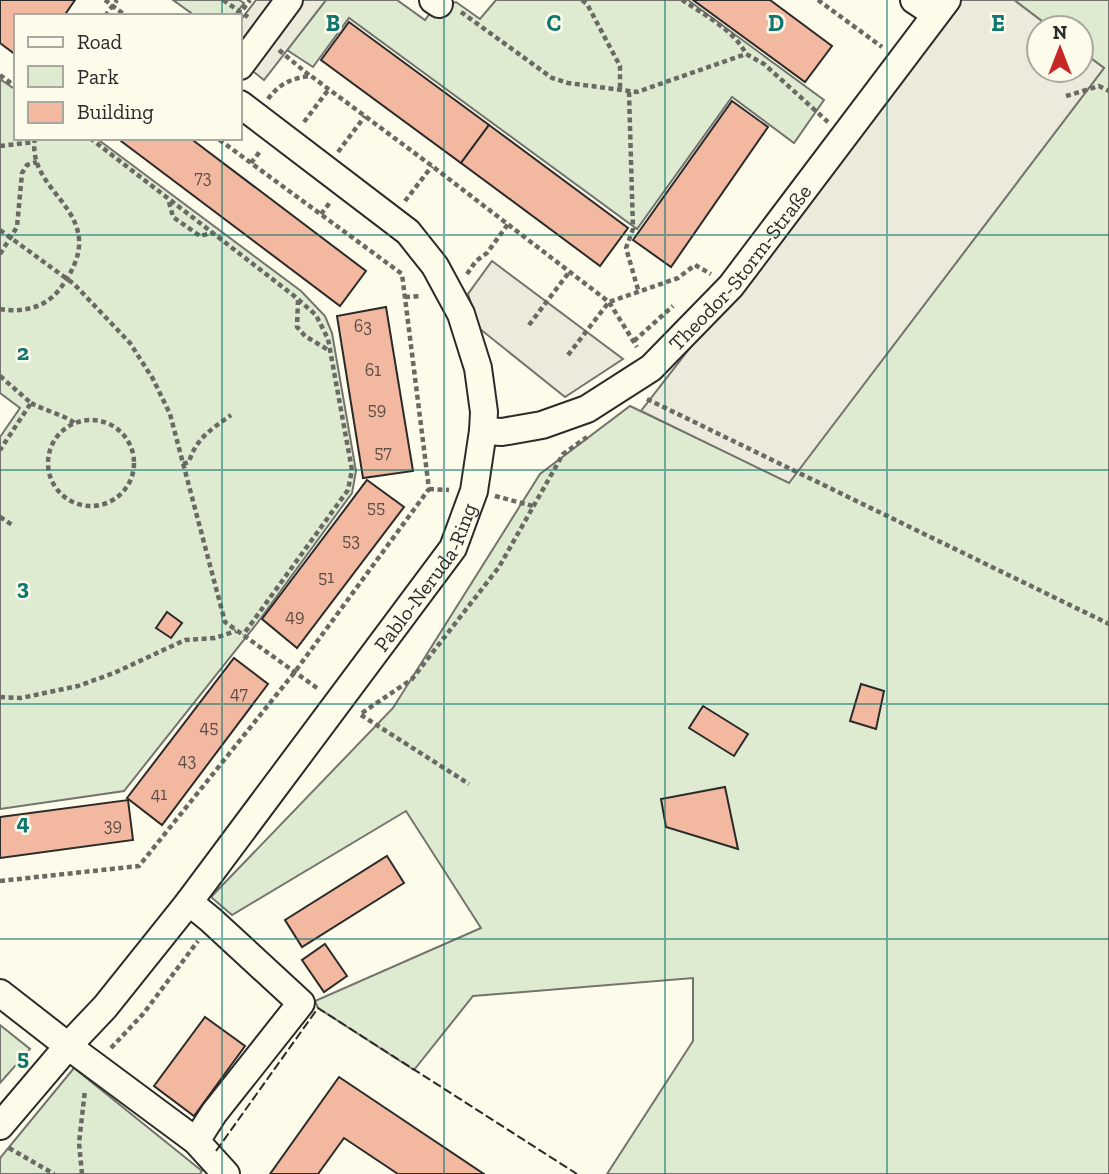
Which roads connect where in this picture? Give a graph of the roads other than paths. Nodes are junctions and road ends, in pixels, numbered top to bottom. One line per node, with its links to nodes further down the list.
1 (289, 0): 3 (street)
2 (932, 5): 5 (street, Theodor-Storm-Straße)
3 (242, 63)
4 (247, 110): 5 (street, Pablo-Neruda-Ring)
5 (483, 431): 6 (street, Pablo-Neruda-Ring)
6 (189, 902): 8 (street, Pablo-Neruda-Ring); 10 (street)
7 (0, 993): 8 (street)
8 (68, 1046): 9 (street, Pablo-Neruda-Ring); 10 (street)
9 (3, 1136)
10 (196, 1141): 11 (street)
11 (226, 1174)

